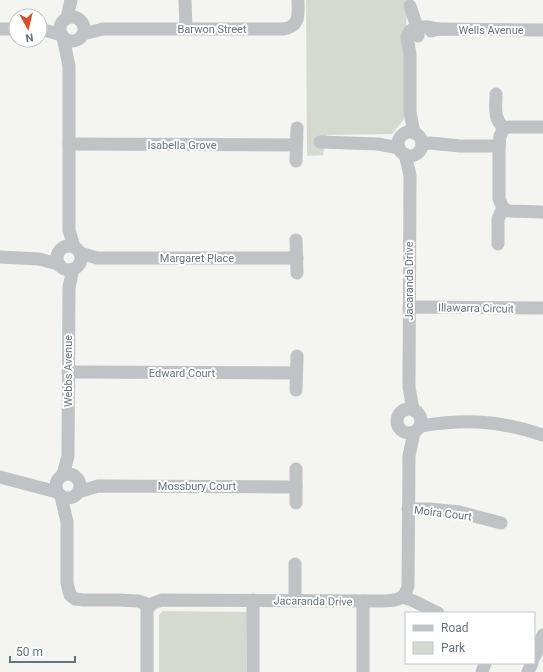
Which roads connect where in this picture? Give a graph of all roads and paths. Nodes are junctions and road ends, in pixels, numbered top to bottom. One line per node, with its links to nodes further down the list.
1 (72, 0): 5 (street, Webbs Avenue)
2 (186, 0): 6 (street)
3 (298, 0): 6 (street, Barwon Street)
4 (410, 3): 8 (street)
5 (71, 28): 6 (street, Barwon Street); 14 (street, Webbs Avenue)
6 (186, 28)
7 (543, 30): 8 (street, Wells Avenue)
8 (416, 31): 15 (street, Jacaranda Drive)
9 (496, 94): 12 (street)
10 (543, 127): 12 (street)
11 (296, 128): 16 (street)
12 (504, 128): 17 (street)
13 (320, 142): 15 (street)
14 (69, 144): 16 (street, Isabella Grove); 24 (street, Webbs Avenue)
15 (408, 144): 17 (street); 27 (street, Jacaranda Drive)
16 (296, 145): 18 (street)
17 (499, 146): 19 (street)
18 (296, 161)
19 (504, 208): 20 (street); 22 (street)
20 (543, 212)
21 (296, 240): 25 (street)
22 (498, 244)
23 (0, 257): 24 (street, Margaret Place)
24 (68, 258): 25 (street, Margaret Place); 30 (street, Webbs Avenue)
25 (297, 258): 26 (street)
26 (297, 273)
27 (409, 307): 28 (street, Illawarra Circuit); 33 (street, Jacaranda Drive)
28 (543, 308)
29 (297, 356): 31 (street)
30 (68, 372): 31 (street, Edward Court); 37 (street, Webbs Avenue)
31 (296, 373): 32 (street)
32 (296, 390)
33 (412, 421): 34 (street); 40 (street, Jacaranda Drive)
34 (543, 435)
35 (296, 469): 38 (street)
36 (0, 477): 37 (street, Mossbury Court)
37 (68, 486): 38 (street, Mossbury Court); 47 (street, Webbs Avenue)
38 (296, 487): 39 (street)
39 (296, 503)
40 (408, 509): 41 (street, Moira Court); 43 (street, Jacaranda Drive)
41 (502, 523)
42 (295, 564): 45 (street)
43 (402, 597): 46 (street, Jacaranda Drive); 48 (street)
44 (253, 600): 45 (street, Jacaranda Drive); 47 (street, Jacaranda Drive); 52 (street)
45 (296, 600): 46 (street, Jacaranda Drive)
46 (363, 601): 53 (street)
47 (150, 606): 51 (street)
48 (435, 612)
49 (543, 636): 50 (street)
50 (535, 656)
51 (147, 672)
52 (253, 672)
53 (363, 672)

